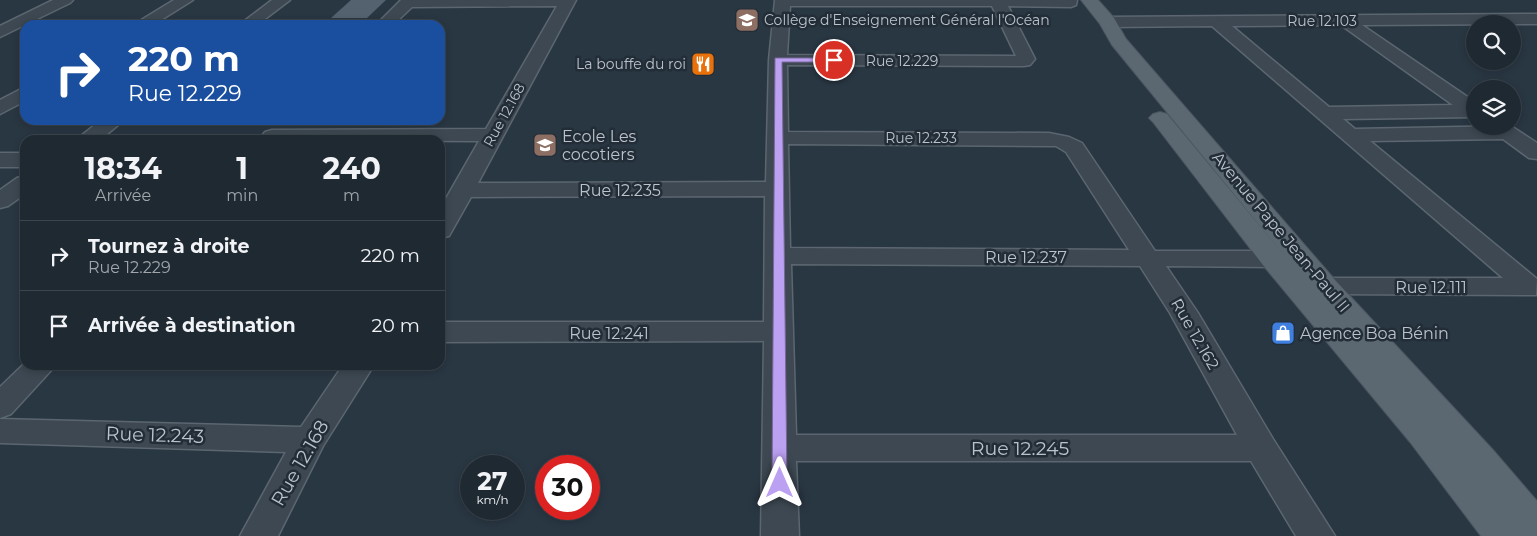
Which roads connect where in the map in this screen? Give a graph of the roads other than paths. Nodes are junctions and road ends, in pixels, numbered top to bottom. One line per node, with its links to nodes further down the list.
1 (65, 0): 11 (street)
2 (185, 0): 12 (street)
3 (282, 0): 13 (street)
4 (568, 0): 6 (street); 32 (street, Rue 12.168)
5 (783, 0): 7 (street); 21 (street)
6 (409, 1): 14 (street)
7 (997, 1): 8 (street); 21 (street, Rue 12.229)
8 (1076, 1): 18 (main road, Avenue Pape Jean-Paul II); 48 (main road, Avenue Pape Jean-Paul II)
9 (1346, 15): 10 (street, Rue 12.103); 17 (street, Rue 12.103); 23 (street)
10 (1537, 19)
11 (26, 20)
12 (150, 20)
13 (254, 20)
14 (389, 20)
15 (0, 21): 16 (street)
16 (20, 21)
17 (1216, 21): 18 (street, Rue 12.103); 26 (street)
18 (1108, 22): 49 (main road, Avenue Pape Jean-Paul II)
19 (20, 23): 20 (street)
20 (0, 32)
21 (778, 60): 36 (street)
22 (20, 96): 24 (street)
23 (1466, 103)
24 (0, 108)
25 (1466, 110): 26 (street)
26 (1324, 113): 33 (street)
27 (107, 125): 30 (street)
28 (283, 125): 31 (street)
29 (1466, 130): 33 (street)
30 (93, 135)
31 (273, 135)
32 (492, 135): 35 (street); 43 (street, Rue 12.168)
33 (1350, 135): 50 (street)
34 (1511, 135): 38 (street)
35 (445, 136)
36 (778, 138): 37 (street, Rue 12.233); 42 (street)
37 (1062, 141): 47 (street, Rue 12.162)
38 (1537, 152)
39 (0, 160): 40 (street)
40 (20, 160)
41 (20, 187): 44 (street)
42 (777, 189): 43 (street, Rue 12.235); 46 (street)
43 (464, 190): 45 (street, Rue 12.168)
44 (0, 201)
45 (445, 222)
46 (779, 256): 47 (street, Rue 12.237); 51 (street)
47 (1149, 258): 48 (street, Rue 12.237); 59 (street, Rue 12.162)
48 (1273, 258): 64 (main road, Avenue Pape Jean-Paul II)
49 (1326, 286): 50 (street, Rue 12.111); 60 (main road, Avenue Pape Jean-Paul II)
50 (1533, 287)
51 (779, 331): 52 (street, Rue 12.241); 58 (street)
52 (445, 332)
53 (36, 370): 55 (street)
54 (356, 370): 57 (street, Rue 12.168)
55 (0, 406)
56 (0, 431): 57 (street, Rue 12.243)
57 (310, 440): 61 (street, Rue 12.168)
58 (779, 448): 59 (street, Rue 12.245); 62 (street)
59 (1261, 448): 63 (street, Rue 12.162)
60 (1537, 529)
61 (259, 536)
62 (780, 536)
63 (1316, 536)
64 (1504, 536)

